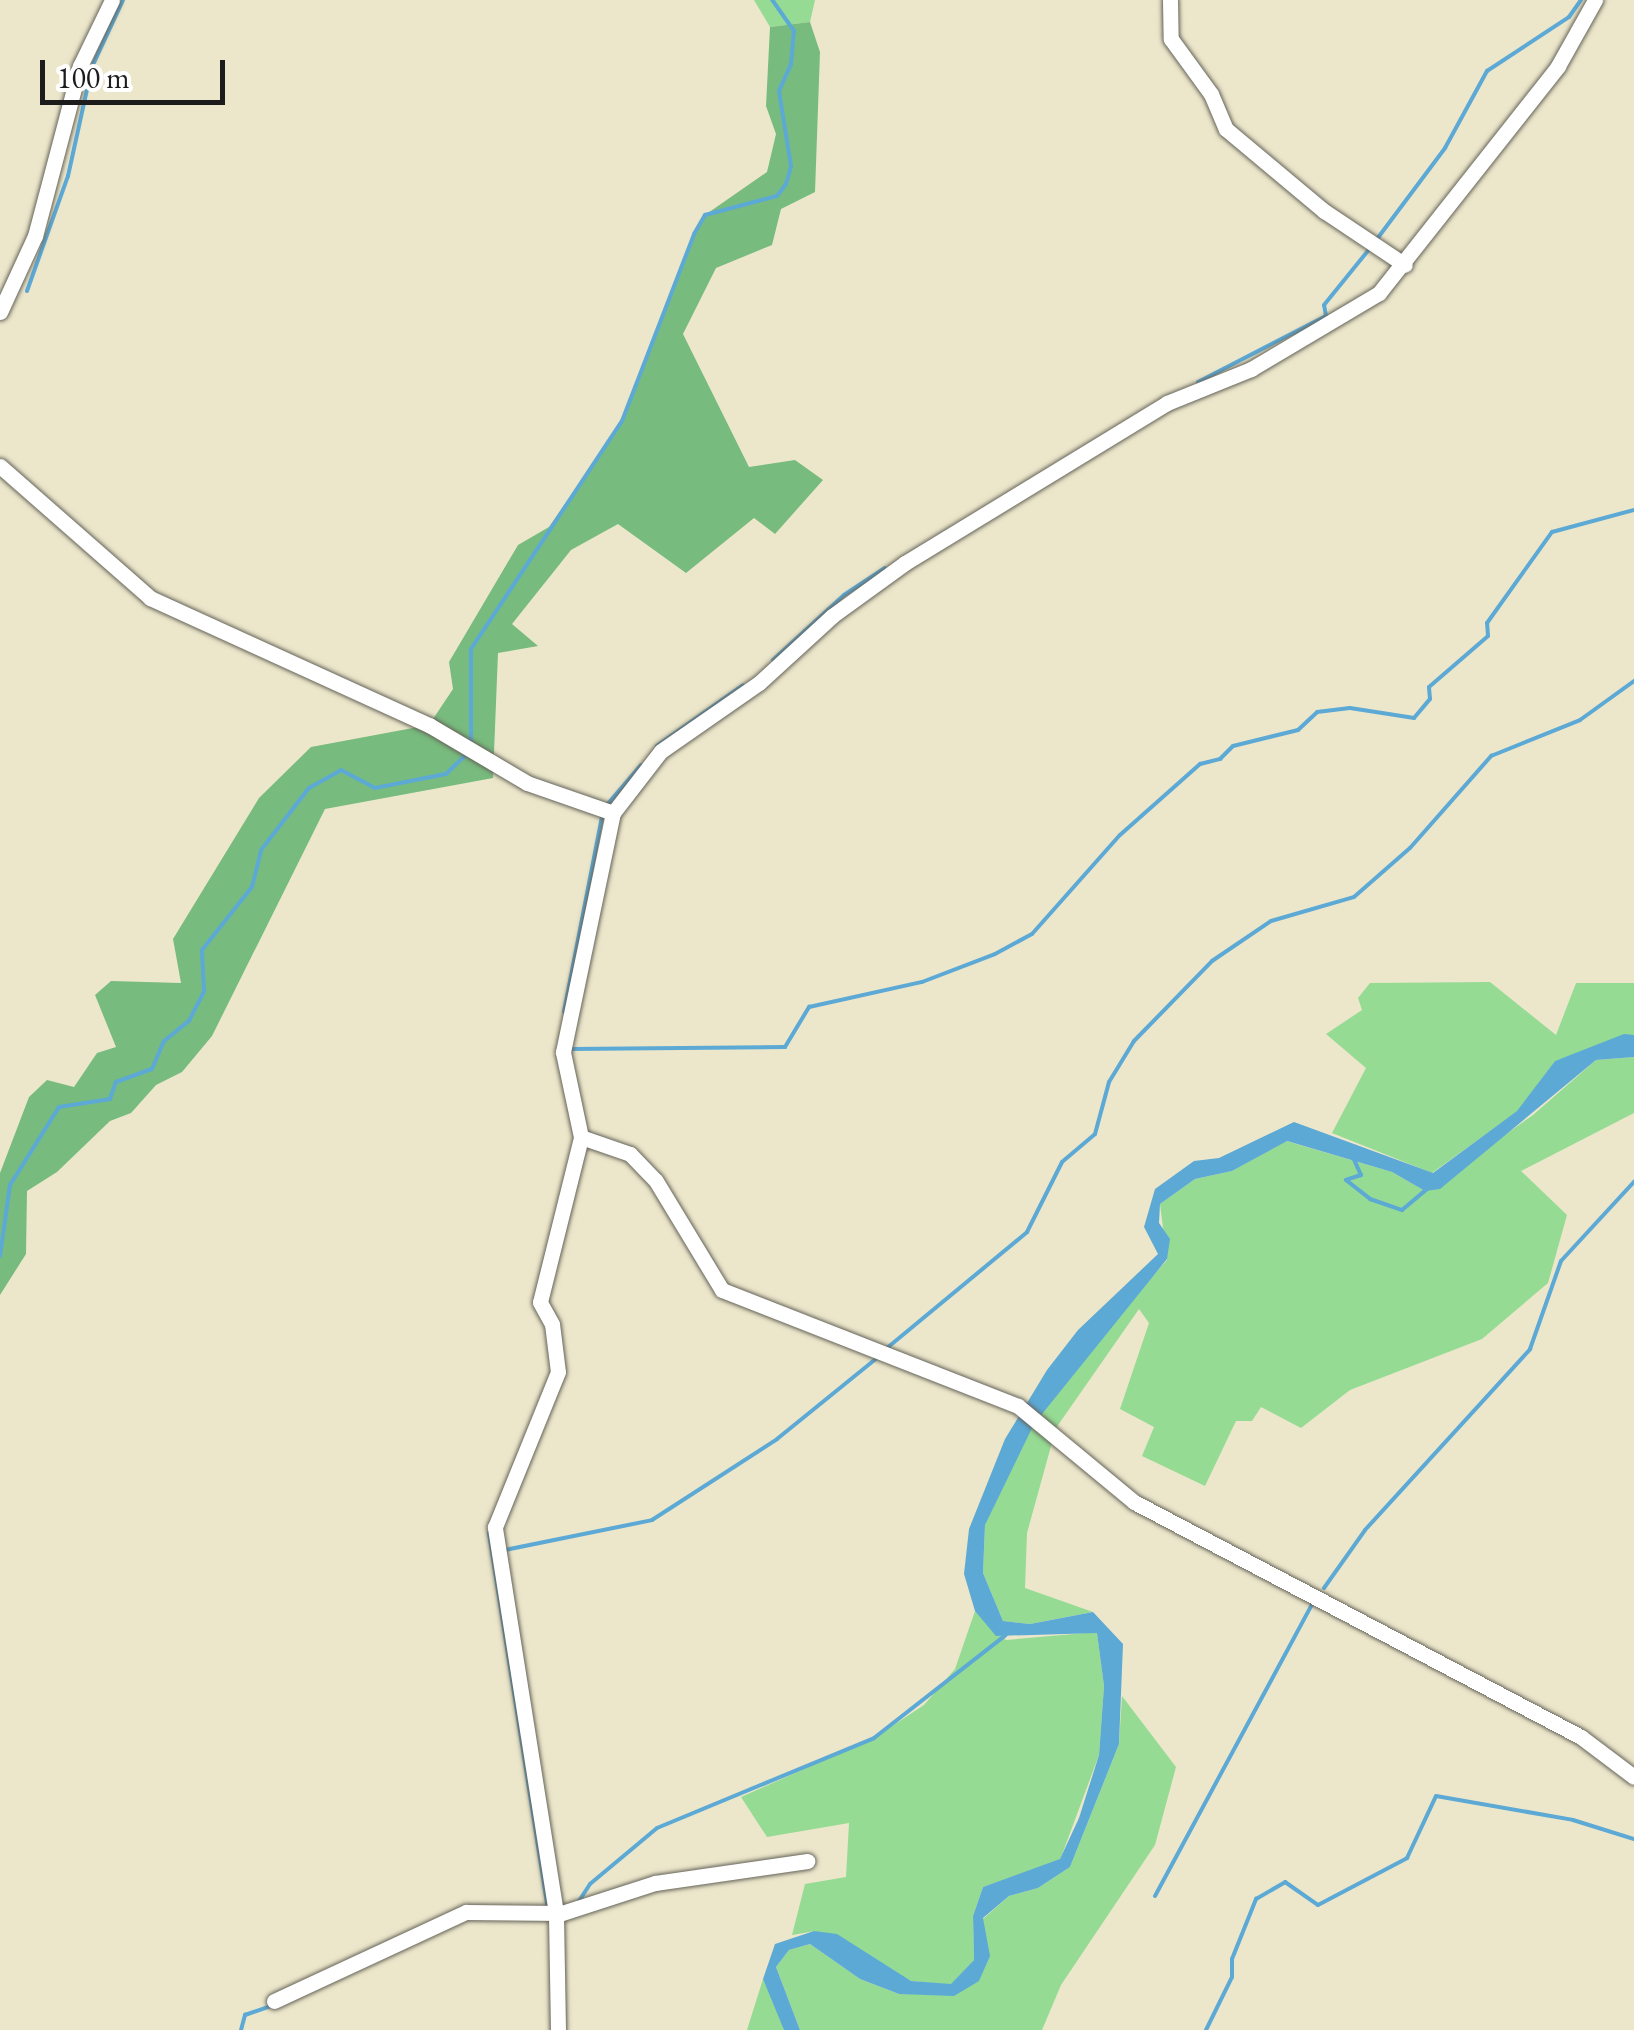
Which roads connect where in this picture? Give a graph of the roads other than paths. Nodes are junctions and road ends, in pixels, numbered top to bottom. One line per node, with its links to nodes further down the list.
1 (112, 0): 5 (street)
2 (1170, 0): 4 (street)
3 (1595, 0): 4 (street)
4 (1405, 265): 7 (street)
5 (0, 312)
6 (0, 466): 7 (street)
7 (612, 813): 8 (street)
8 (581, 1137): 9 (street); 11 (street)
9 (1634, 1776)
10 (807, 1862): 11 (street)
11 (556, 1913): 12 (street); 13 (street)
12 (274, 2000)
13 (558, 2030)

